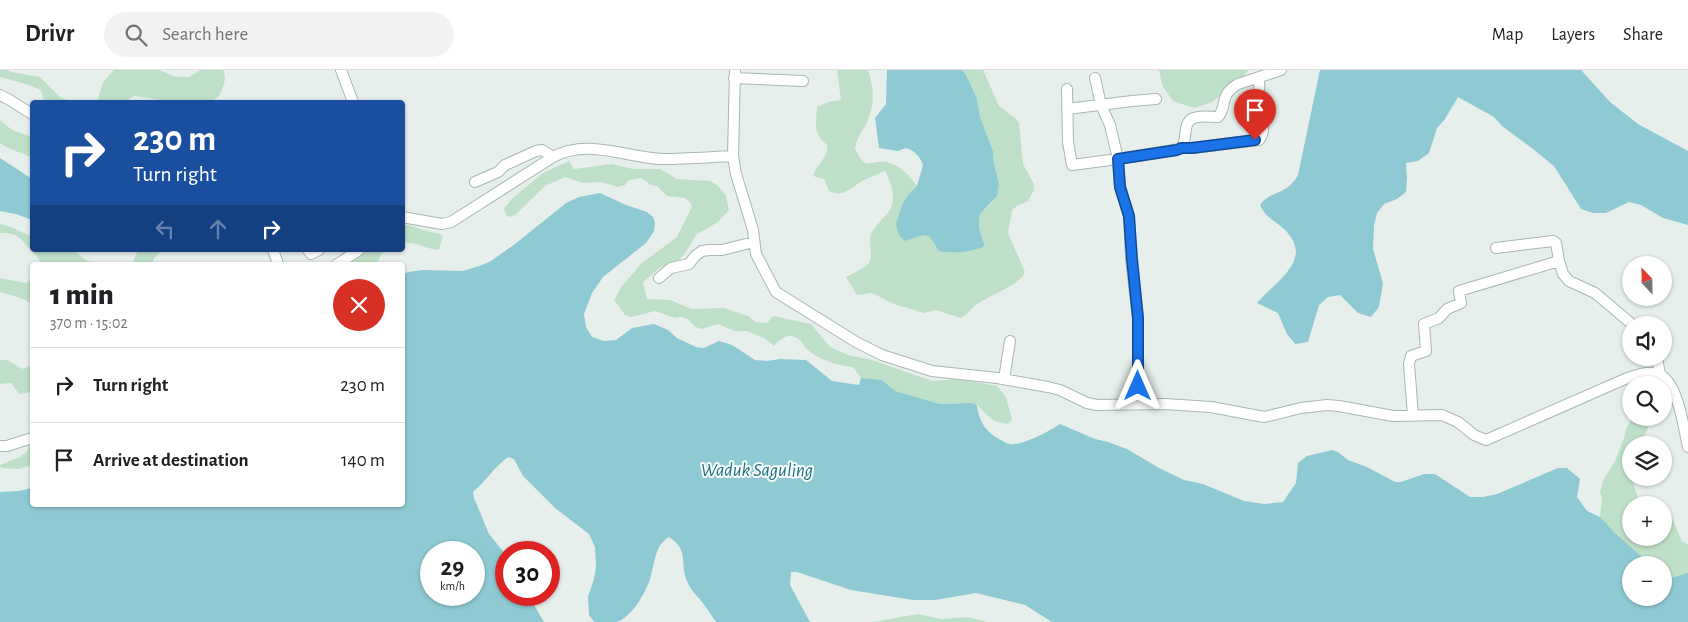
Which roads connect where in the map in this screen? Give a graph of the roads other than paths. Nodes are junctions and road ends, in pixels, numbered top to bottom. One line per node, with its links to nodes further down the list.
1 (341, 70): 9 (street)
2 (1281, 70): 4 (street)
3 (734, 74): 6 (street); 15 (street)
4 (1255, 75): 14 (street); 14 (street)
5 (1095, 78): 11 (street)
6 (803, 81)
7 (1067, 89): 12 (street)
8 (0, 95): 13 (street)
9 (352, 100)
10 (1156, 100): 11 (street)
11 (1101, 105): 12 (street); 17 (street)
12 (1067, 109): 17 (street)
13 (30, 113)
14 (1181, 148): 17 (street)
15 (733, 156): 16 (street); 20 (street)
16 (553, 157): 18 (street); 19 (street)
17 (1118, 159): 31 (street)
18 (474, 182)
19 (405, 218)
20 (754, 242): 25 (street); 30 (street)
21 (1496, 248): 23 (street)
22 (356, 252): 24 (street)
23 (1559, 261): 26 (street); 32 (street)
24 (341, 262)
25 (659, 278)
26 (1622, 316)
27 (1010, 341): 30 (street)
28 (1658, 366): 29 (street)
29 (1660, 374): 32 (street); 35 (street)
30 (1004, 379): 31 (street)
31 (1138, 404): 32 (street)
32 (1413, 416)
33 (30, 439): 34 (street)
34 (0, 446)
35 (1688, 447)

